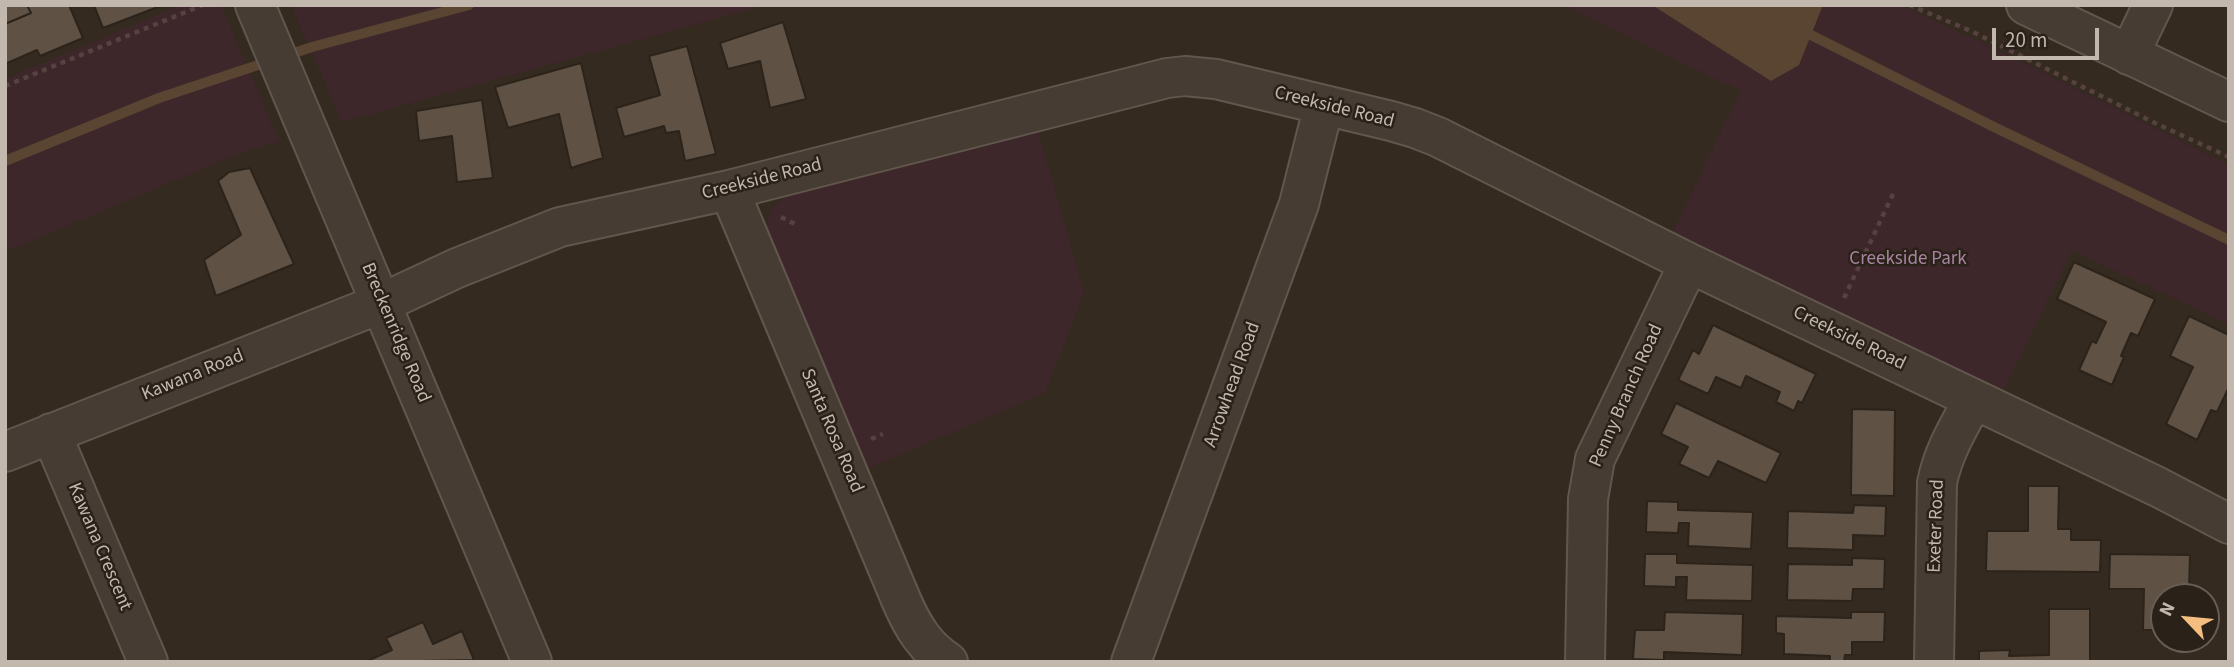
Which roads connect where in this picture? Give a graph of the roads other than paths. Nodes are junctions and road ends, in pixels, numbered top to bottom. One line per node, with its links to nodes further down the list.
1 (2026, 5): 4 (street)
2 (2153, 5): 4 (street)
3 (256, 7): 9 (street, Breckenridge Road)
4 (2129, 55): 5 (street)
5 (2229, 102)
6 (1324, 105): 7 (street, Creekside Road); 8 (street, Creekside Road); 17 (street, Arrowhead Road)
7 (729, 190): 9 (street, Creekside Road); 16 (street, Santa Rosa Road)
8 (1689, 263): 10 (street, Creekside Road); 18 (street, Penny Branch Road)
9 (382, 303): 11 (street, Kawana Road); 15 (street, Breckenridge Road)
10 (1974, 399): 13 (street, Creekside Road); 19 (street, Exeter Road)
11 (51, 433): 12 (street, Kawana Road); 14 (street, Kawana Crescent)
12 (5, 452)
13 (2229, 524)
14 (148, 662)
15 (532, 662)
16 (948, 662)
17 (1131, 662)
18 (1585, 662)
19 (1934, 662)

